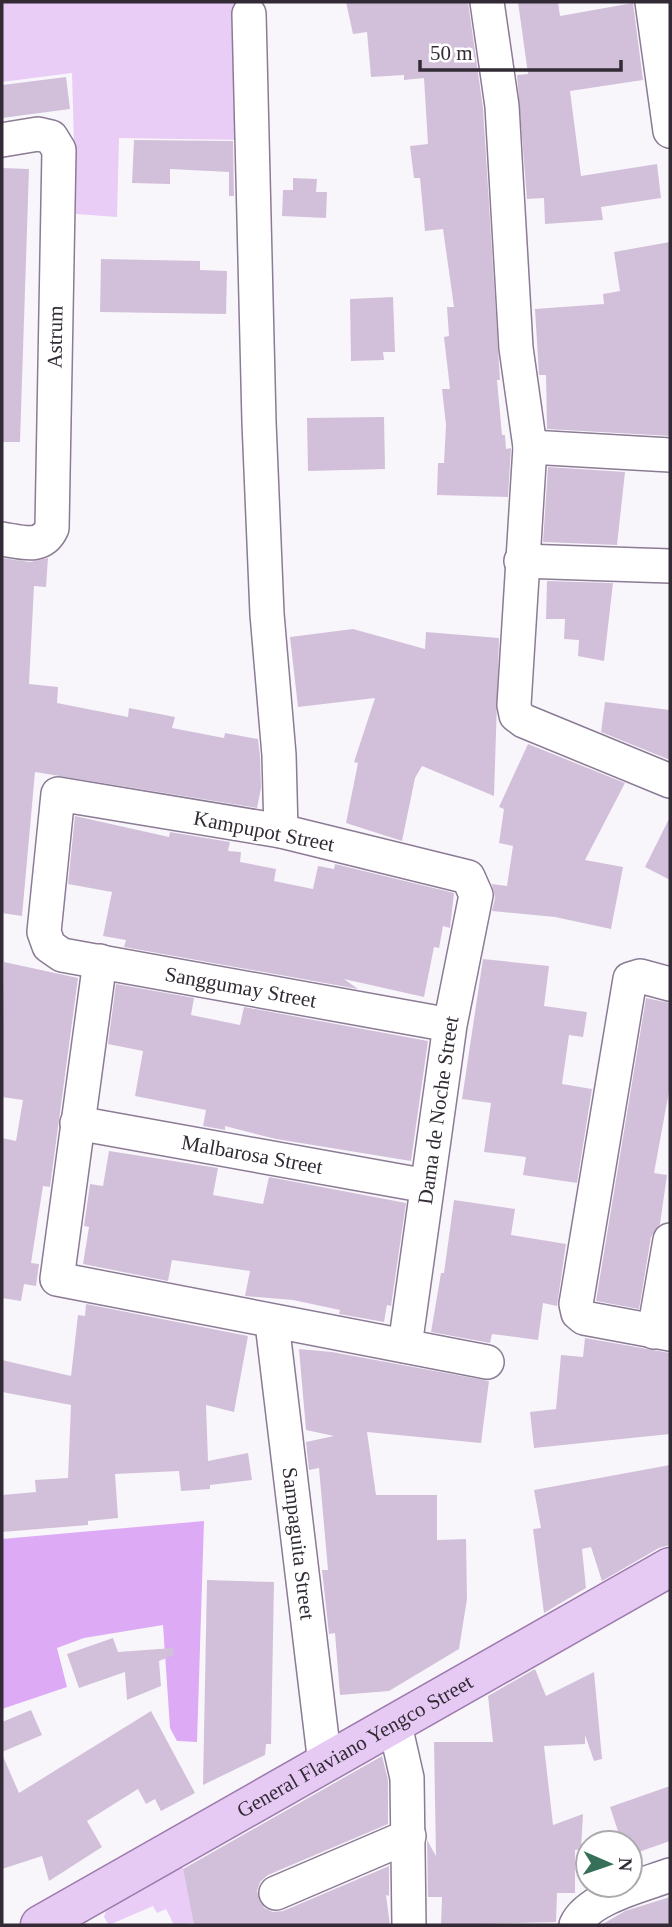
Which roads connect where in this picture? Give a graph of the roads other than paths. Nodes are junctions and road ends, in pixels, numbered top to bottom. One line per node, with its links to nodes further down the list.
1 (487, 2): 6 (street)
2 (652, 2): 4 (street)
3 (249, 14): 12 (street)
4 (670, 131)
5 (2, 140): 8 (street, Astrum)
6 (530, 447): 7 (street); 9 (street)
7 (670, 455)
8 (2, 539)
9 (521, 561): 10 (street); 11 (street)
10 (670, 566)
11 (670, 781)
12 (281, 831): 13 (street, Kampupot Street); 14 (street, Kampupot Street)
13 (468, 877): 17 (street, Dama de Noche Street)
14 (44, 932): 15 (street, Sanggumay Street)
15 (100, 961): 17 (street, Sanggumay Street); 18 (street)
16 (670, 984): 22 (street)
17 (450, 1026): 19 (street, Dama de Noche Street)
18 (77, 1124): 19 (street, Malbarosa Street); 21 (street)
19 (427, 1186): 23 (street, Dama de Noche Street)
20 (670, 1240): 22 (street)
21 (272, 1323): 23 (street); 27 (street, Sampaguita Street)
22 (662, 1333)
23 (405, 1346): 24 (street)
24 (487, 1362)
25 (670, 1567): 26 (main road, General Flaviano Yengco Street)
26 (395, 1725): 27 (main road, General Flaviano Yengco Street); 28 (street)
27 (325, 1764): 31 (main road, General Flaviano Yengco Street)
28 (408, 1836): 30 (street); 32 (street)
29 (670, 1875): 33 (street)
30 (276, 1894)
31 (40, 1925)
32 (409, 1925)
33 (576, 1925)

